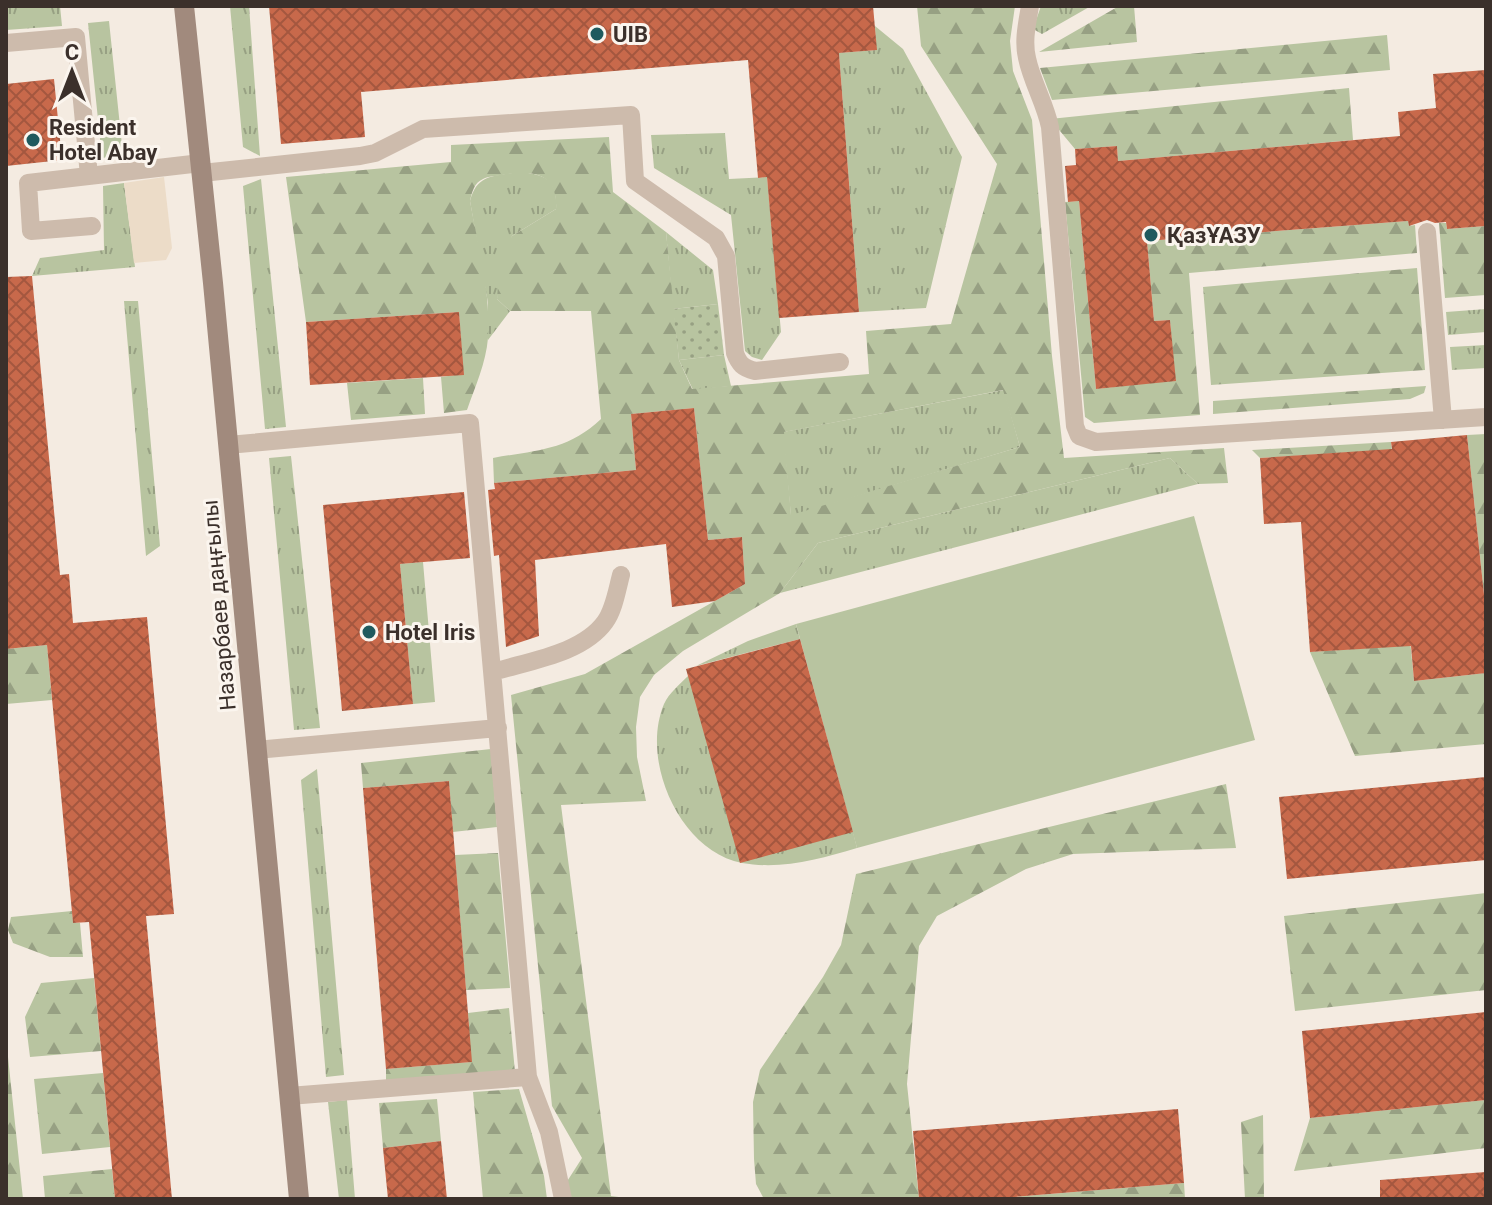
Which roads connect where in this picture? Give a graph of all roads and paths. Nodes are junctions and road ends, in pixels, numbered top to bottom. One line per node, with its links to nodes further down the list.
1 (184, 6): 4 (main road, Назарбаев даңғылы)
2 (1030, 6): 10 (lane)
3 (6, 43): 5 (lane)
4 (201, 168): 5 (lane); 8 (lane); 11 (main road, Назарбаев даңғылы)
5 (89, 176): 6 (lane)
6 (92, 226)
7 (1427, 232): 10 (lane)
8 (840, 362)
9 (1486, 417): 10 (lane)
10 (1443, 420)
11 (228, 445): 13 (lane); 15 (main road, Назарбаев даңғылы)
12 (621, 575): 13 (lane)
13 (493, 672): 14 (lane)
14 (498, 728): 15 (lane); 16 (lane)
15 (256, 750): 17 (main road, Назарбаев даңғылы)
16 (528, 1077): 17 (lane); 19 (lane)
17 (289, 1096): 18 (main road, Назарбаев даңғылы)
18 (299, 1199)
19 (563, 1199)

